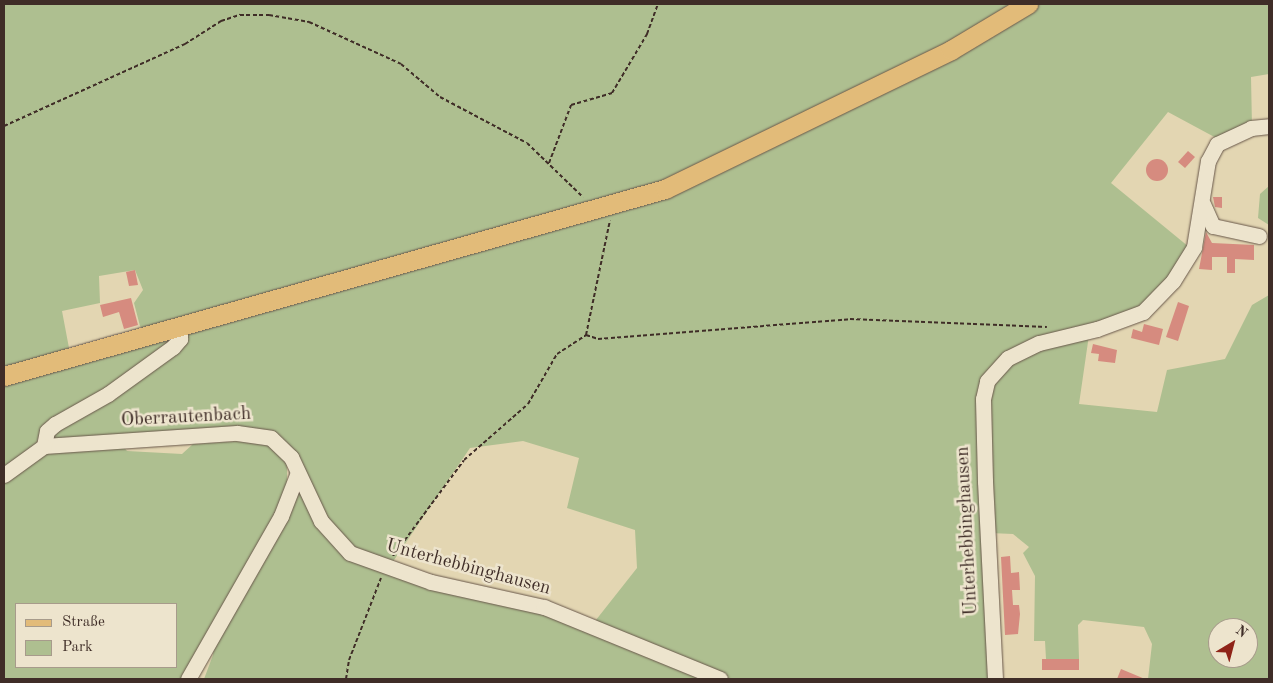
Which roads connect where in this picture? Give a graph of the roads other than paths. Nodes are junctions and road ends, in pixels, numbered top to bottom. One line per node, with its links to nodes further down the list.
1 (1028, 4): 5 (main road)
2 (1269, 126): 3 (street)
3 (1201, 202): 4 (street); 12 (street, Unterhebbinghausen)
4 (1259, 236)
5 (180, 327): 6 (main road); 7 (street, Oberrautenbach)
6 (4, 376)
7 (44, 446): 8 (street); 9 (street, Oberrautenbach)
8 (4, 475)
9 (298, 475): 10 (street); 11 (street, Unterhebbinghausen)
10 (188, 679)
11 (720, 679)
12 (995, 679)

